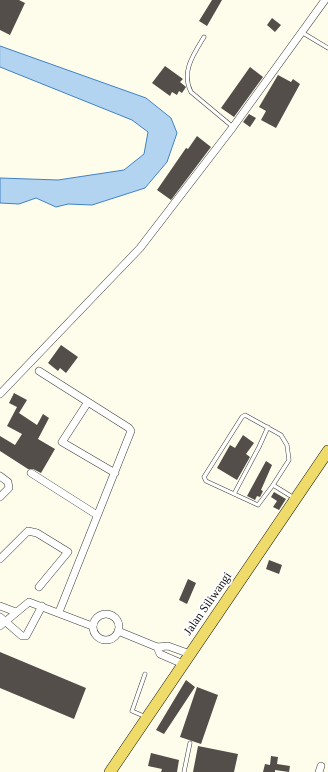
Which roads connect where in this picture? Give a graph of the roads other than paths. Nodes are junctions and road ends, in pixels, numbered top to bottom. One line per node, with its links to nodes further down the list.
1 (324, 0): 2 (street)
2 (303, 32): 4 (lane); 5 (street)
3 (204, 38): 5 (lane)
4 (328, 48)
5 (232, 127): 7 (street)
6 (38, 371): 8 (street)
7 (0, 394)
8 (88, 402): 12 (street); 12 (street)
9 (268, 427): 14 (lane); 15 (lane); 15 (lane)
10 (328, 452): 17 (main road, Jalan Siliwangi)
11 (31, 473): 18 (street)
12 (116, 473): 18 (street)
13 (0, 476): 16 (street)
14 (273, 485): 15 (lane); 17 (lane)
15 (234, 494)
16 (0, 497)
17 (296, 500): 31 (main road, Jalan Siliwangi)
18 (97, 515): 20 (street)
19 (68, 552): 20 (street); 21 (street); 22 (street)
20 (81, 558): 26 (street)
21 (0, 559)
22 (39, 587)
23 (0, 606): 25 (street)
24 (42, 606): 25 (street); 26 (street); 27 (street)
25 (16, 612): 27 (street)
26 (59, 612): 28 (street)
27 (1, 621)
28 (92, 626): 29 (street); 29 (street)
29 (118, 631): 30 (street)
30 (157, 647): 31 (street); 32 (street)
31 (190, 654): 32 (main road, Jalan Siliwangi)
32 (183, 664): 34 (main road, Jalan Siliwangi)
33 (145, 674): 34 (lane)
34 (146, 717): 36 (main road, Jalan Siliwangi)
35 (190, 743): 37 (lane)
36 (113, 771)
37 (184, 772)

